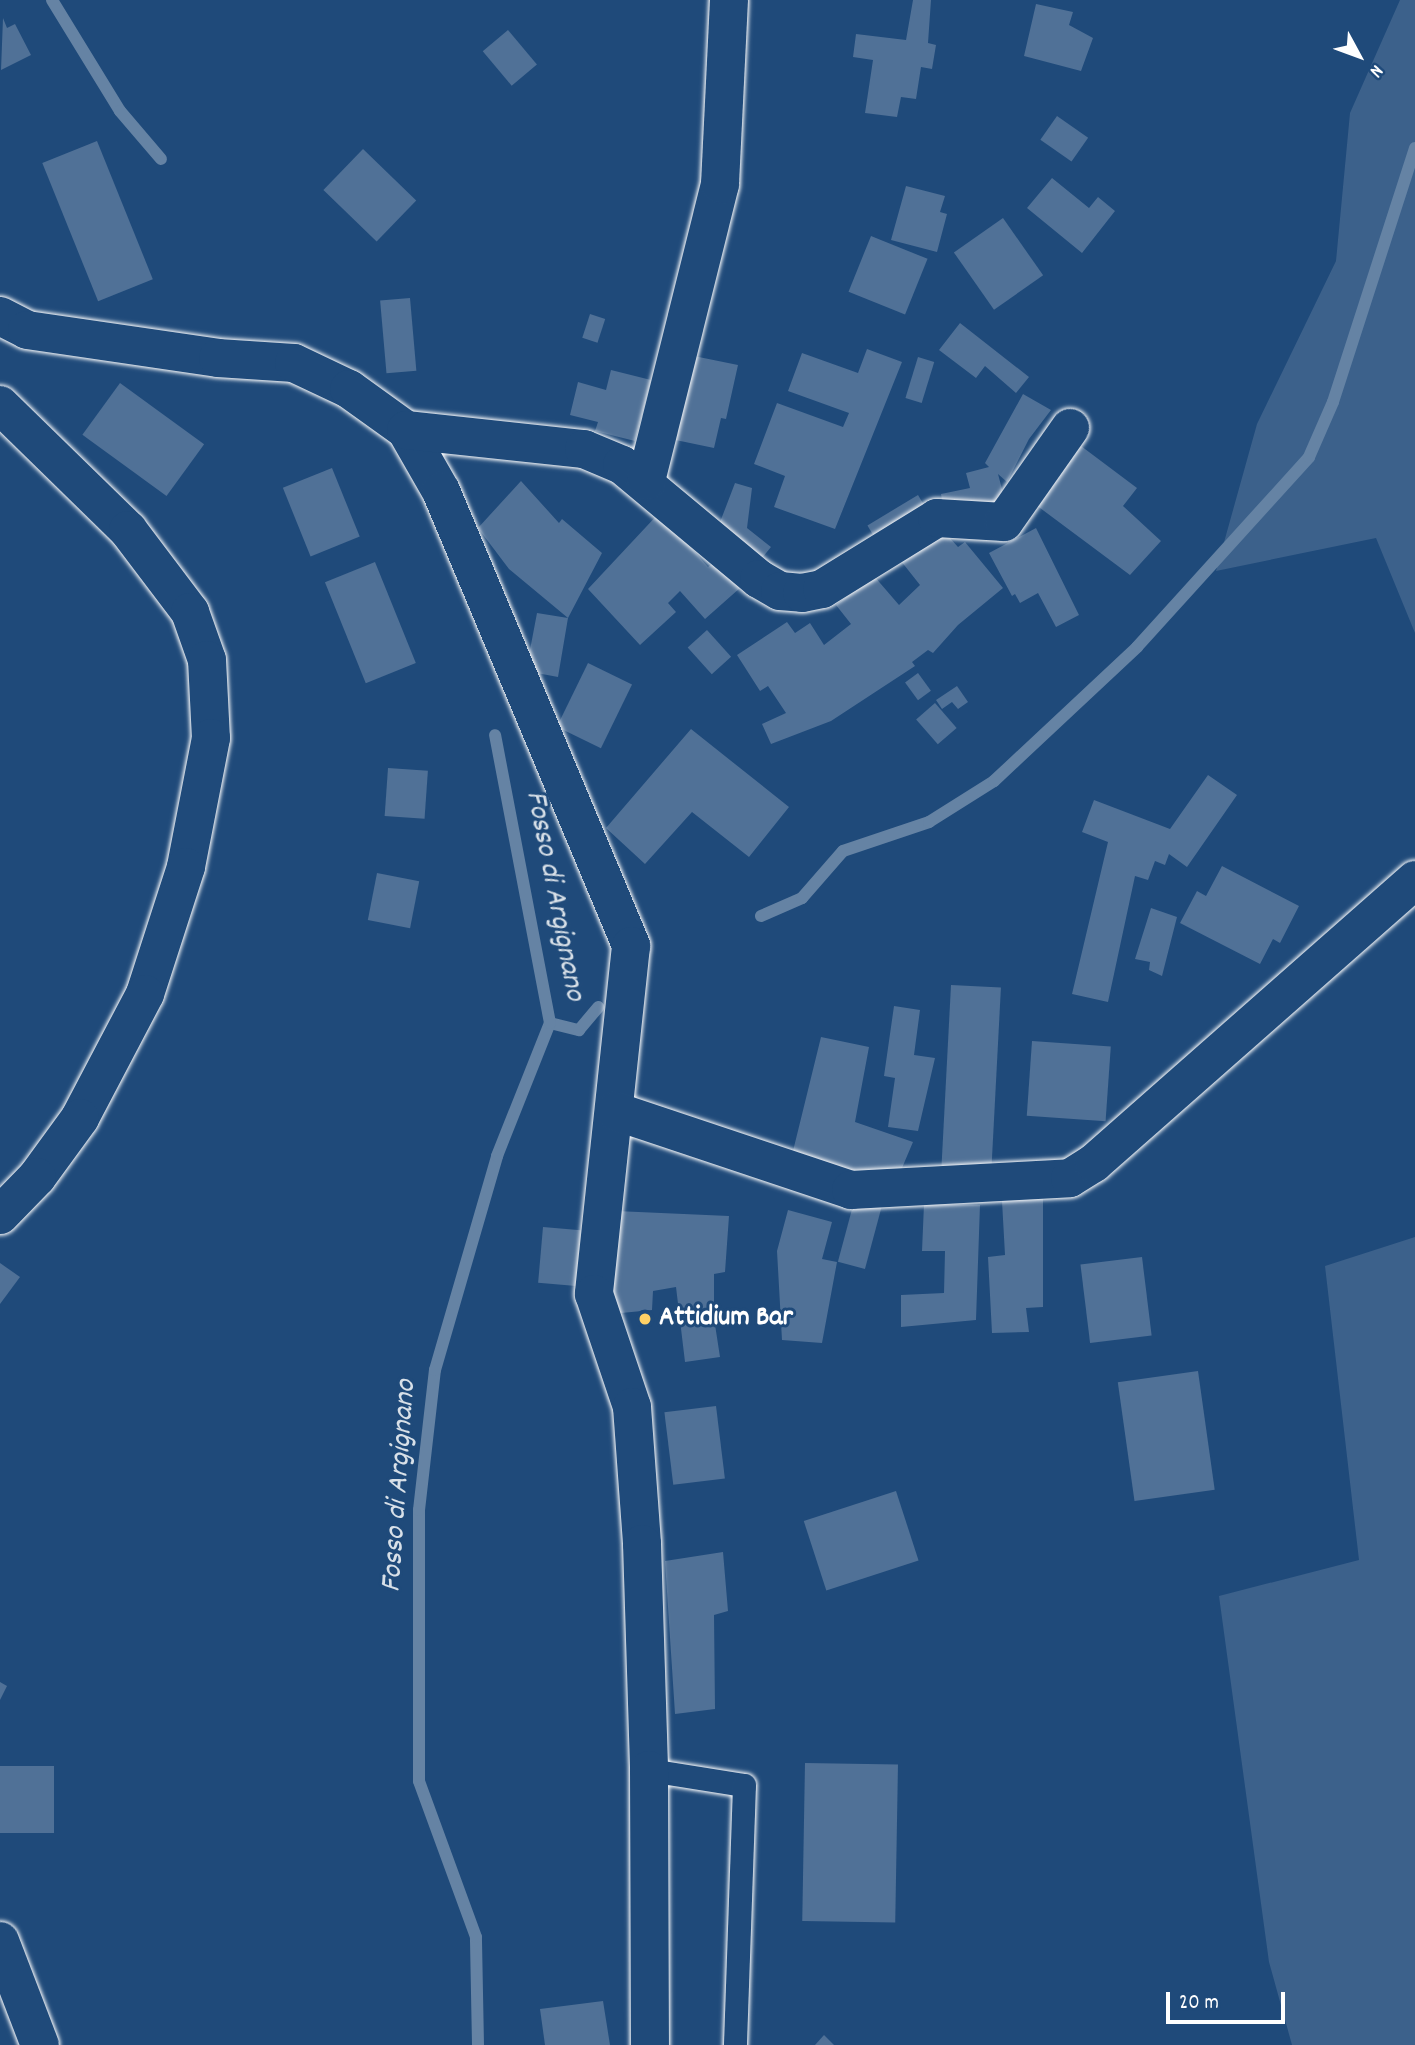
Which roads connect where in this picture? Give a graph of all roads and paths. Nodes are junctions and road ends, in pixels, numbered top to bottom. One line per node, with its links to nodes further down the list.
1 (729, 0): 6 (street)
2 (0, 316): 5 (street)
3 (0, 405): 9 (street)
4 (1070, 428): 6 (street)
5 (406, 430): 6 (street); 8 (street)
6 (646, 481)
7 (1415, 880): 8 (street)
8 (615, 1111): 10 (street)
9 (0, 1215)
10 (649, 1770): 13 (street); 14 (lane)
11 (0, 1941): 12 (street)
12 (40, 2045)
13 (650, 2045)
14 (734, 2045)

